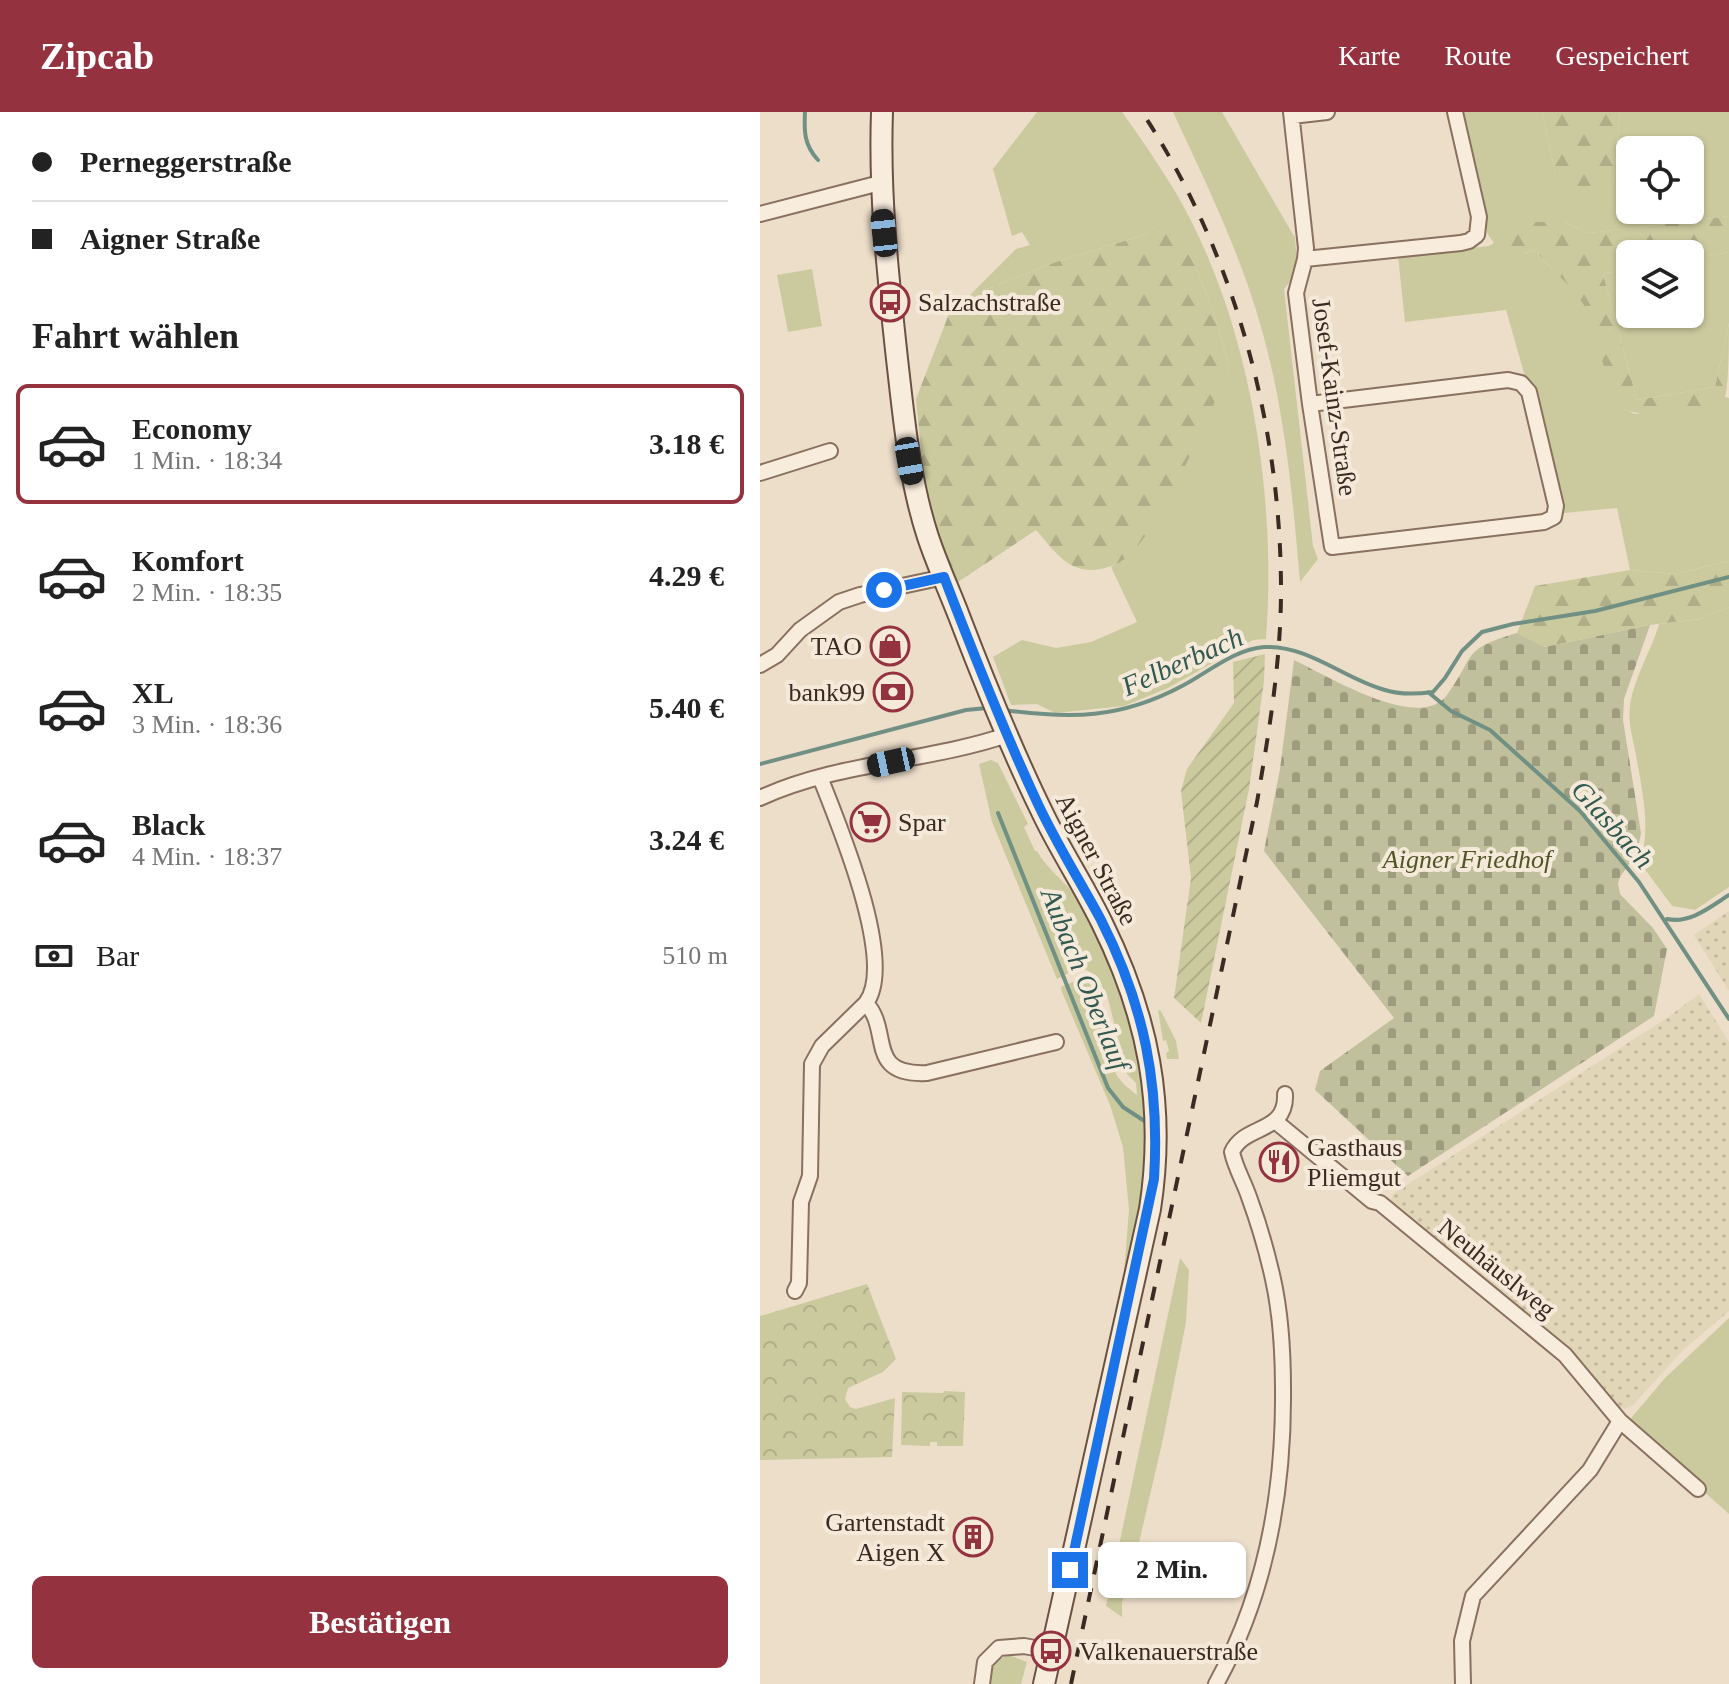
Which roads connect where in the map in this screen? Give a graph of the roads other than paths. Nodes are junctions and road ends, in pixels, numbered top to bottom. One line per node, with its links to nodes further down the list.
1 (882, 112): 5 (main road, Aigner Straße)
2 (1327, 112): 4 (street)
3 (1455, 112): 7 (street)
4 (1292, 114): 7 (street, Josef-Kainz-Straße)
5 (880, 183): 6 (street); 11 (main road, Aigner Straße)
6 (760, 214)
7 (1305, 259): 8 (street, Josef-Kainz-Straße)
8 (1310, 404): 8 (street, Josef-Kainz-Straße)
9 (830, 451): 10 (street)
10 (760, 473)
11 (944, 577): 12 (street); 13 (main road, Aigner Straße)
12 (760, 665)
13 (999, 717): 14 (street); 23 (main road, Aigner Straße)
14 (820, 777): 15 (street); 16 (street)
15 (760, 798)
16 (866, 1003): 17 (street); 20 (street)
17 (1056, 1042)
18 (1285, 1094): 19 (street)
19 (1275, 1121): 21 (street, Neuhäuslweg); 26 (street)
20 (795, 1291)
21 (1620, 1421): 22 (street, Neuhäuslweg); 27 (street)
22 (1698, 1489)
23 (1051, 1651): 24 (street); 25 (main road, Aigner Straße)
24 (982, 1684)
25 (1044, 1684)
26 (1216, 1684)
27 (1463, 1684)

